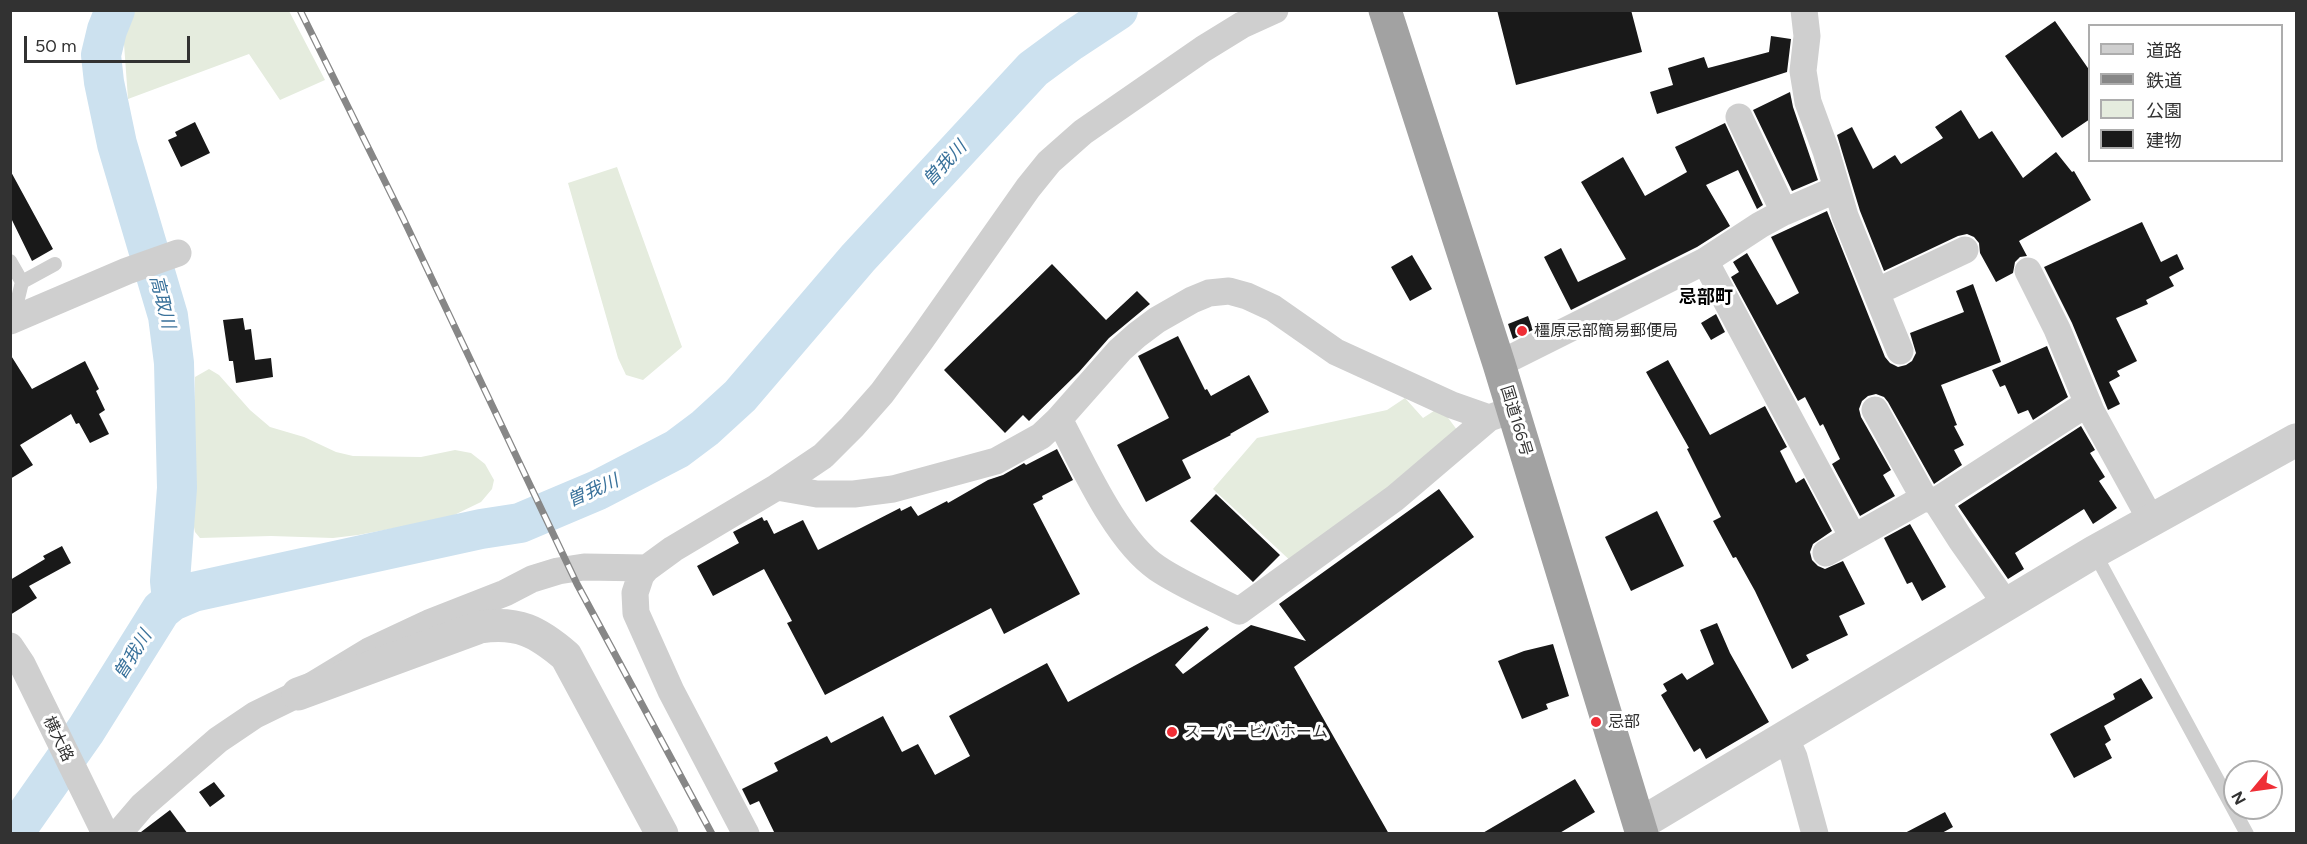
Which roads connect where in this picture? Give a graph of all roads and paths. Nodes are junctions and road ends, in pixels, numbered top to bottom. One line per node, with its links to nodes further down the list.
1 (1275, 10): 23 (street)
2 (1385, 10): 17 (highway, 国道166号)
3 (1804, 10): 5 (street)
4 (1738, 117): 6 (street)
5 (1837, 189): 6 (street); 14 (street)
6 (1784, 212): 10 (street)
7 (1965, 250): 14 (street)
8 (178, 253): 15 (street)
9 (10, 261): 13 (lane)
10 (1706, 261): 17 (street); 26 (street)
11 (55, 264): 13 (lane)
12 (2028, 271): 18 (street)
13 (22, 282): 15 (lane)
14 (1876, 292): 16 (street)
15 (12, 320)
16 (1900, 351)
17 (1499, 364): 20 (highway, 国道166号)
18 (2088, 403): 24 (street); 25 (street)
19 (1875, 410): 24 (street)
20 (1501, 414): 21 (street); 21 (street); 34 (highway, 国道166号)
21 (1059, 419): 23 (street)
22 (2296, 440): 25 (street)
23 (777, 487): 29 (street)
24 (1930, 499): 26 (street); 30 (street)
25 (2151, 520): 27 (street)
26 (1853, 537): 28 (street)
27 (2094, 552): 30 (street); 39 (lane)
28 (1826, 553)
29 (647, 568): 32 (street); 37 (street)
30 (2006, 604): 33 (street)
31 (18, 668): 35 (street, 横大路)
32 (298, 694): 35 (street); 36 (street)
33 (1785, 737): 34 (street); 38 (street)
34 (1641, 829)
35 (108, 831)
36 (662, 834)
37 (746, 834)
38 (1815, 834)
39 (2247, 834)

